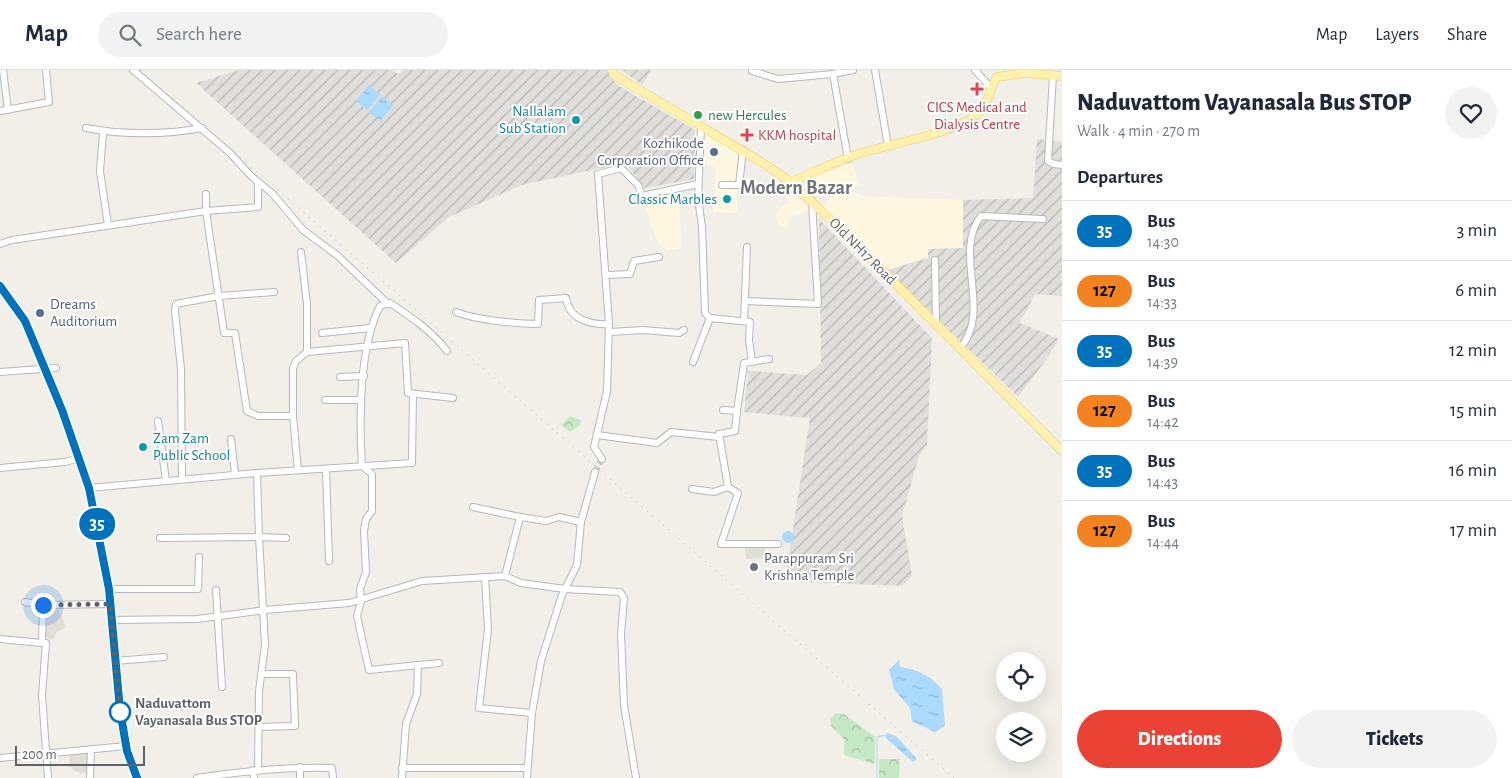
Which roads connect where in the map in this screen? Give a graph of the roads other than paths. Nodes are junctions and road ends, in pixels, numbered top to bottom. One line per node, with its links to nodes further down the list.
1 (3, 70): 14 (street)
2 (46, 70): 14 (street)
3 (133, 70): 18 (street)
4 (612, 70): 16 (main road, Old NH17 Road)
5 (854, 70): 9 (street)
6 (875, 70): 20 (street)
7 (975, 70): 13 (street)
8 (752, 71): 9 (street)
9 (834, 74): 22 (street)
10 (999, 74): 11 (main road); 13 (main road)
11 (1053, 75): 12 (main road); 23 (street)
12 (1062, 76)
13 (991, 88): 20 (main road)
14 (8, 110): 15 (street)
15 (0, 111)
16 (700, 126): 21 (main road, Old NH17 Road); 26 (street)
17 (86, 128): 19 (street)
18 (202, 128): 19 (street); 24 (street)
19 (102, 132): 32 (street)
20 (888, 146): 22 (main road)
21 (743, 150): 25 (main road, Old NH17 Road); 27 (street)
22 (848, 159): 25 (main road)
23 (1062, 165)
24 (258, 182): 30 (street); 43 (street)
25 (790, 182): 29 (main road, Old NH17 Road)
26 (698, 184): 38 (street); 45 (street)
27 (722, 185)
28 (206, 194): 30 (street)
29 (812, 200): 42 (street); 48 (main road, Old NH17 Road)
30 (206, 211): 32 (street); 41 (street)
31 (1043, 219): 54 (street)
32 (108, 225): 33 (street)
33 (0, 244)
34 (747, 247): 42 (street)
35 (300, 252): 56 (street)
36 (659, 257): 38 (street)
37 (936, 260): 48 (street)
38 (607, 275): 47 (street)
39 (0, 286): 60 (main road)
40 (274, 292): 41 (street)
41 (218, 296): 71 (street); 86 (street)
42 (745, 301): 46 (street)
43 (388, 304): 49 (street); 55 (street)
44 (456, 312): 47 (street)
45 (710, 318): 46 (street); 58 (street)
46 (744, 321): 59 (street)
47 (610, 324): 51 (street)
48 (936, 325): 54 (main road, Old NH17 Road)
49 (370, 328): 52 (street); 53 (street)
50 (684, 330): 51 (street)
51 (610, 332): 73 (street)
52 (322, 333)
53 (368, 346): 56 (street); 63 (street); 65 (street)
54 (960, 348): 76 (main road, Old NH17 Road)
55 (447, 351)
56 (307, 352): 71 (street)
57 (769, 359): 59 (street)
58 (693, 362)
59 (752, 362): 70 (street)
60 (45, 368): 61 (street); 62 (street); 77 (main road)
61 (56, 368)
62 (0, 372)
63 (364, 376): 64 (street); 68 (street)
64 (340, 377)
65 (413, 394): 66 (street); 79 (street)
66 (453, 398)
67 (325, 400): 68 (street)
68 (360, 400): 79 (street)
69 (723, 410): 70 (street)
70 (737, 412): 74 (street)
71 (293, 416): 82 (street)
72 (158, 421): 87 (street)
73 (597, 435): 74 (street); 78 (street)
74 (719, 438): 88 (street)
75 (231, 439): 85 (street)
76 (1062, 451)
77 (80, 458): 80 (street); 89 (main road)
78 (602, 459)
79 (362, 466): 81 (street); 105 (street)
80 (0, 468)
81 (326, 469): 82 (street); 99 (street)
82 (298, 470): 84 (street)
83 (595, 472): 93 (street)
84 (257, 473): 85 (street); 94 (street)
85 (234, 474): 86 (street)
86 (182, 479): 87 (street)
87 (166, 481): 89 (street)
88 (728, 487): 90 (street); 97 (street)
89 (89, 488): 102 (main road)
90 (692, 489)
91 (473, 507): 92 (street)
92 (520, 517): 93 (street); 100 (street)
93 (581, 522): 103 (street)
94 (259, 537): 95 (street); 96 (street); 109 (street)
95 (160, 538)
96 (286, 538)
97 (778, 544)
98 (199, 557): 102 (street)
99 (328, 561)
100 (505, 576): 101 (street); 103 (street)
101 (484, 577): 105 (street); 120 (street)
102 (109, 589): 107 (main road)
103 (565, 589): 120 (street); 139 (street)
104 (216, 590): 110 (street)
105 (361, 600): 109 (street); 117 (street)
106 (25, 602): 108 (street)
107 (110, 604): 108 (street); 111 (main road)
108 (43, 605): 112 (street)
109 (265, 610): 110 (street); 118 (street)
110 (218, 616): 111 (street); 119 (street)
111 (112, 620): 115 (main road)
112 (0, 639)
113 (46, 643): 124 (street)
114 (164, 657): 115 (street)
115 (115, 661): 122 (main road)
116 (439, 663): 117 (street)
117 (418, 665): 127 (street)
118 (262, 674): 121 (street); 121 (street)
119 (222, 687)
120 (532, 713): 128 (street)
121 (259, 727): 129 (street)
122 (126, 746): 123 (street); 132 (main road)
123 (91, 749): 124 (street); 131 (street)
124 (46, 753): 125 (street); 130 (street)
125 (0, 758)
126 (300, 768): 129 (street); 135 (street); 136 (street)
127 (402, 768): 128 (street); 137 (street)
128 (527, 768): 138 (street)
129 (255, 770): 133 (street); 134 (street)
130 (48, 778)
131 (90, 778)
132 (137, 778)
133 (197, 778)
134 (254, 778)
135 (300, 778)
136 (333, 778)
137 (402, 778)
138 (527, 778)
139 (636, 778)

